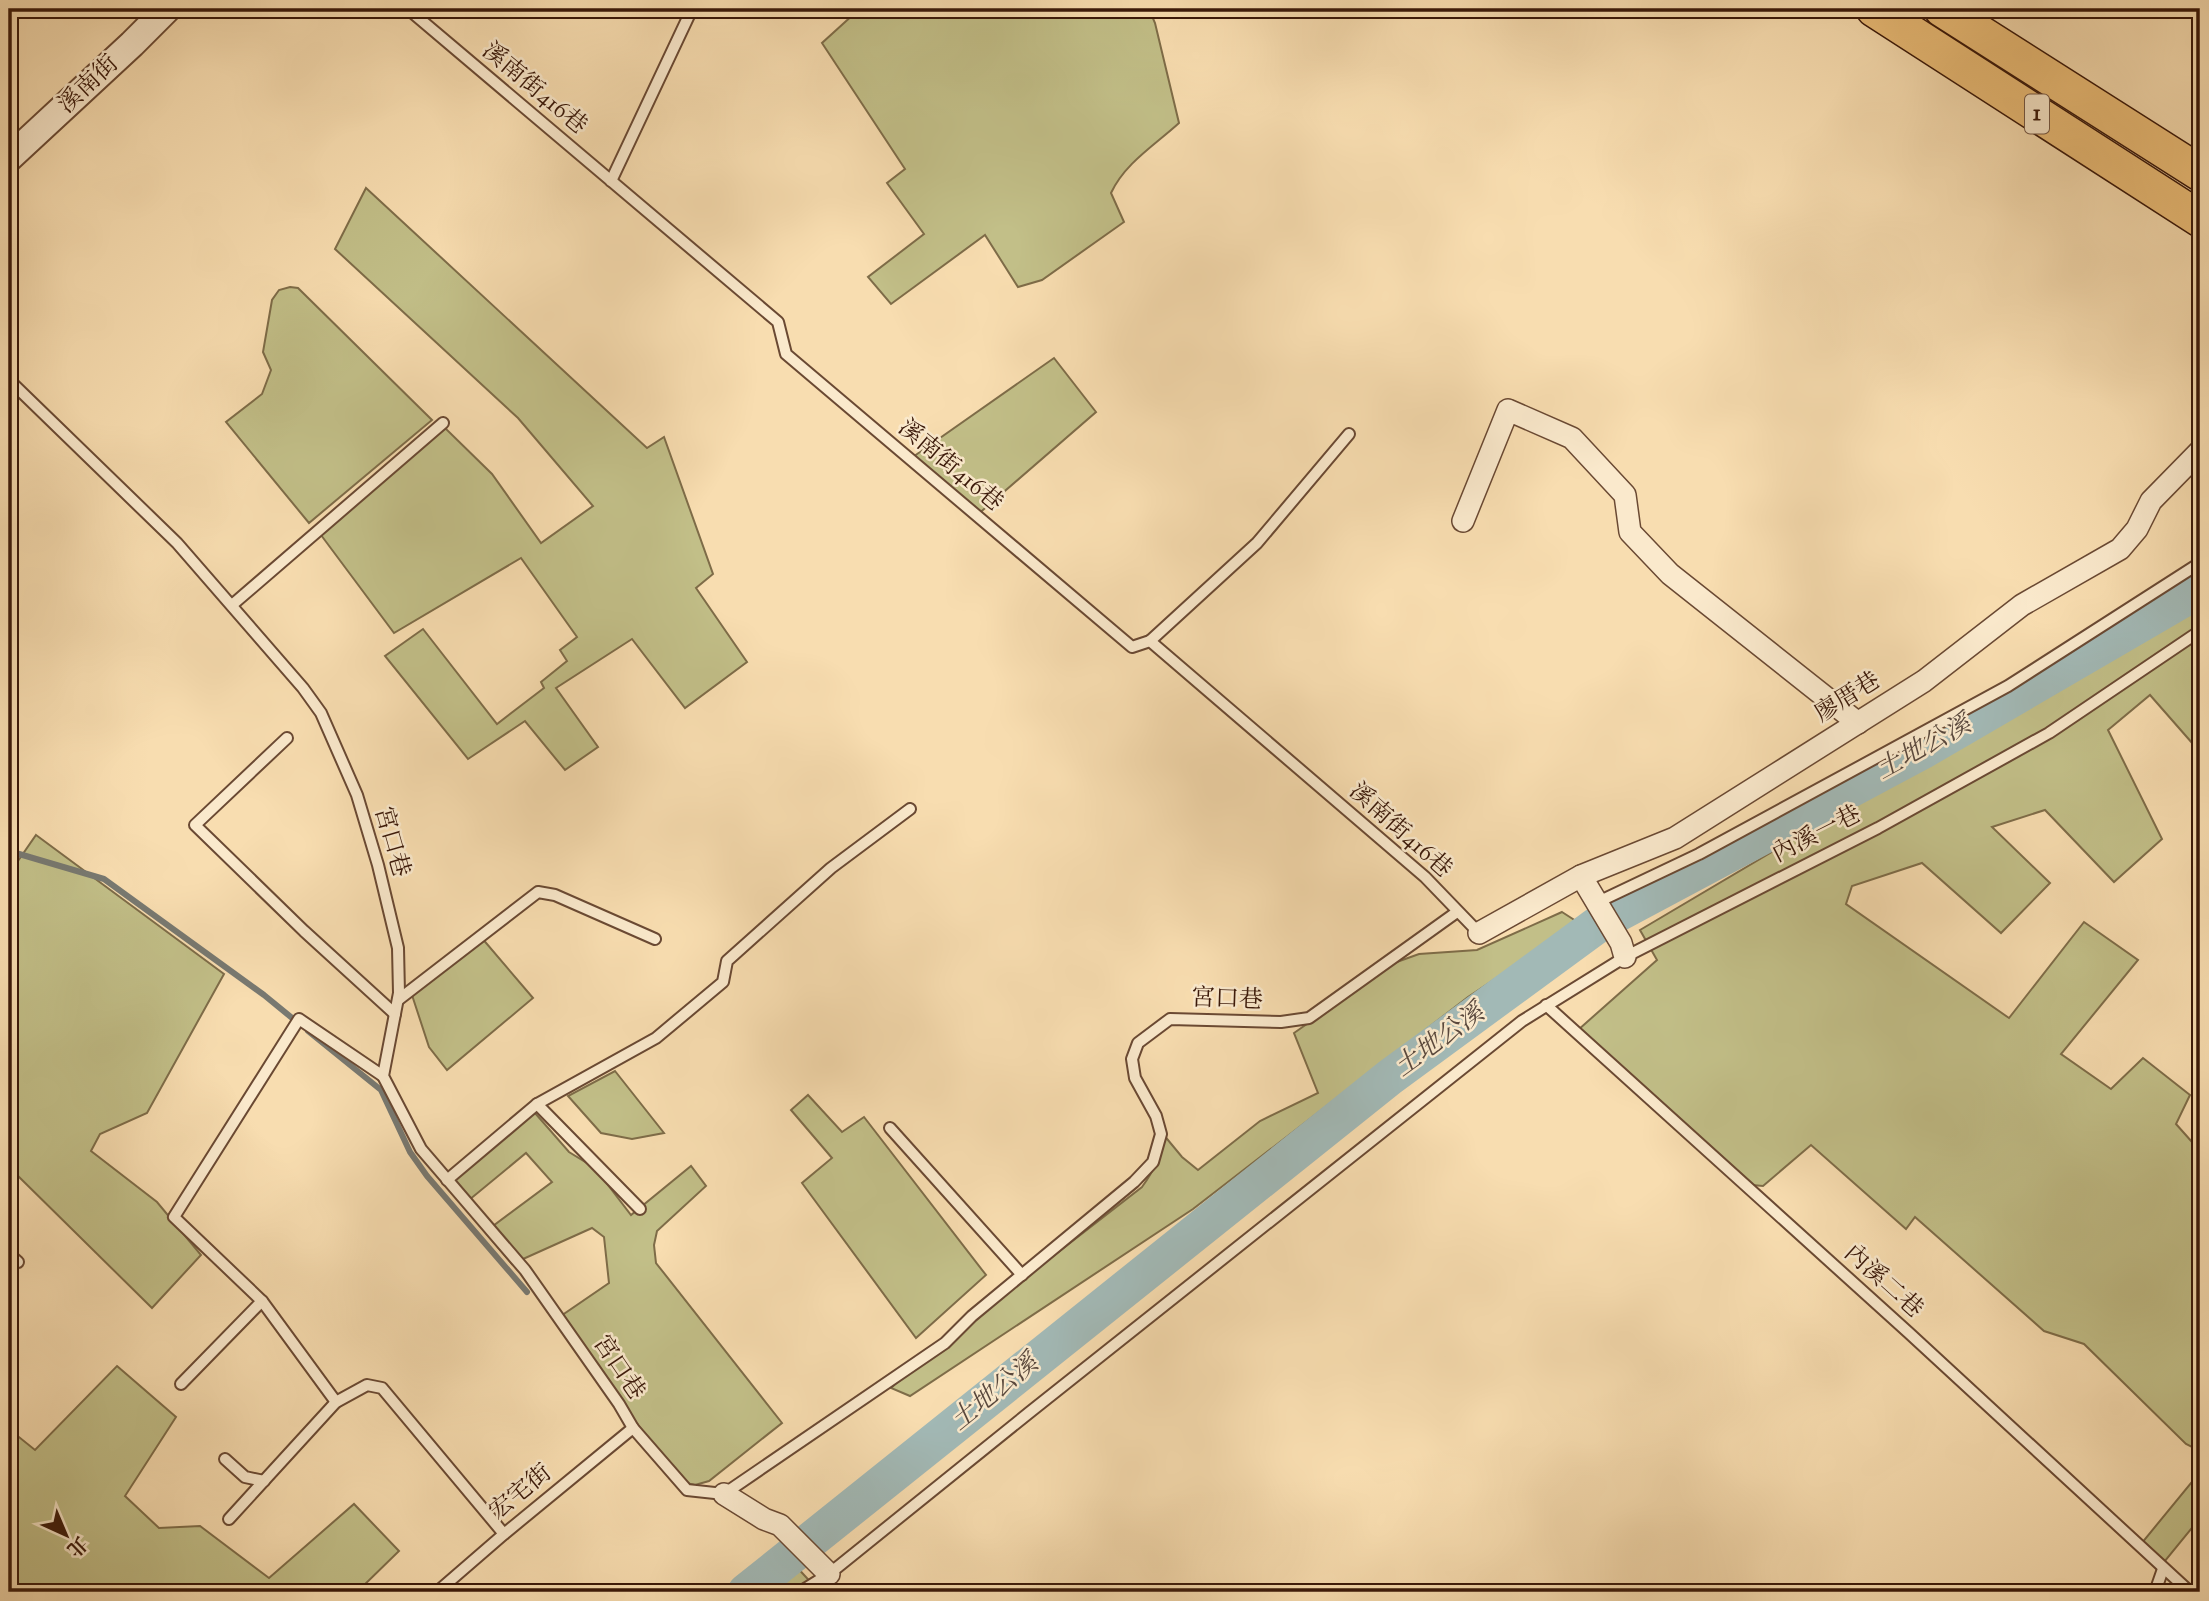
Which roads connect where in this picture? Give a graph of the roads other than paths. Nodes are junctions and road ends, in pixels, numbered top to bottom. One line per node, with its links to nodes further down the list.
1 (167, 9): 6 (street, 溪南街)
2 (408, 9): 8 (lane, 溪南街416巷)
3 (692, 9): 8 (lane)
4 (1874, 9): 9 (main road, 1)
5 (1942, 9): 7 (main road, 1)
6 (9, 158)
7 (2200, 173)
8 (611, 181): 18 (lane, 溪南街416巷)
9 (2200, 219)
10 (9, 380): 16 (lane, 宮口巷)
11 (443, 423): 16 (lane)
12 (1349, 434): 18 (lane)
13 (2200, 451): 19 (street, 廖厝巷)
14 (1463, 521): 19 (street)
15 (2200, 563): 23 (lane)
16 (232, 605): 28 (lane, 宮口巷)
17 (2200, 631): 27 (lane, 內溪一巷)
18 (1150, 641): 24 (lane, 溪南街416巷)
19 (1858, 723): 22 (street, 廖厝巷)
20 (287, 738): 30 (lane)
21 (909, 808): 32 (lane)
22 (1581, 876): 23 (street); 25 (street, 廖厝巷)
23 (1598, 902): 27 (street)
24 (1457, 912): 25 (lane, 溪南街416巷); 38 (lane, 宮口巷)
25 (1479, 933)
26 (655, 939): 28 (lane)
27 (1623, 950): 29 (lane, 內溪一巷)
28 (398, 1000): 30 (lane, 宮口巷)
29 (1546, 1005): 48 (lane, 內溪二巷); 49 (lane, 內溪一巷)
30 (395, 1014): 31 (lane, 宮口巷)
31 (383, 1076): 34 (lane, 宮口巷); 39 (lane)
32 (537, 1104): 34 (lane); 35 (lane)
33 (890, 1128): 38 (lane)
34 (447, 1180): 42 (lane, 宮口巷)
35 (640, 1209)
36 (9, 1254): 37 (lane)
37 (18, 1262)
38 (1021, 1275): 45 (lane, 宮口巷)
39 (262, 1301): 40 (lane); 41 (lane)
40 (181, 1384)
41 (336, 1402): 44 (lane); 47 (lane)
42 (633, 1429): 45 (lane, 宮口巷); 47 (lane, 宏宅街)
43 (225, 1458): 44 (lane)
44 (264, 1481): 46 (lane)
45 (724, 1494): 49 (street)
46 (229, 1519)
47 (504, 1534): 50 (lane, 宏宅街)
48 (2163, 1569): 52 (lane); 53 (lane, 內溪二巷)
49 (829, 1574): 51 (lane, 內溪一巷)
50 (437, 1592)
51 (800, 1592)
52 (2155, 1592)
53 (2190, 1592)

